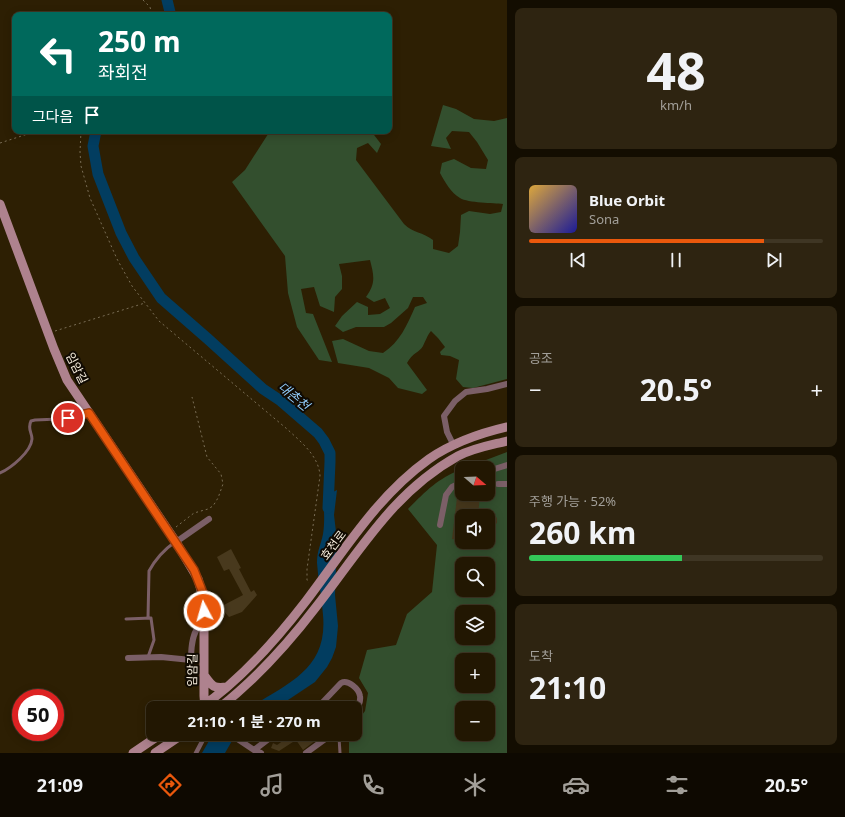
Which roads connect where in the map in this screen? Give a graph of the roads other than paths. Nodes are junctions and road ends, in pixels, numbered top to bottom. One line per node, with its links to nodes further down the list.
1 (0, 204): 3 (main road, 임암길)
2 (507, 384): 6 (street)
3 (89, 413): 9 (lane); 15 (main road, 임암길)
4 (507, 427): 6 (main road, 효천로)
5 (507, 441): 25 (main road, 효천로)
6 (454, 446): 22 (main road, 효천로)
7 (507, 466): 8 (street)
8 (495, 469)
9 (0, 473)
10 (498, 484): 11 (street)
11 (507, 484)
12 (455, 486): 14 (street)
13 (209, 520): 15 (street)
14 (440, 525)
15 (176, 542): 16 (lane); 18 (main road, 임암길)
16 (148, 618): 17 (lane); 20 (lane)
17 (126, 619)
18 (204, 621): 20 (street); 21 (main road, 임암길)
19 (128, 658): 20 (street)
20 (148, 658)
21 (204, 675): 22 (main road); 23 (main road, 임암길)
22 (228, 687): 24 (main road, 효천로)
23 (203, 701)
24 (210, 701)
25 (227, 701)
26 (323, 701): 27 (street)
27 (360, 701)
28 (151, 741): 36 (main road)
29 (173, 741): 37 (main road)
30 (202, 741): 38 (street)
31 (240, 741): 35 (street)
32 (266, 741): 35 (street)
33 (322, 741): 40 (street)
34 (339, 741): 41 (lane)
35 (254, 750): 39 (street)
36 (133, 753)
37 (156, 753)
38 (196, 753)
39 (261, 753)
40 (306, 753)
41 (340, 753)

